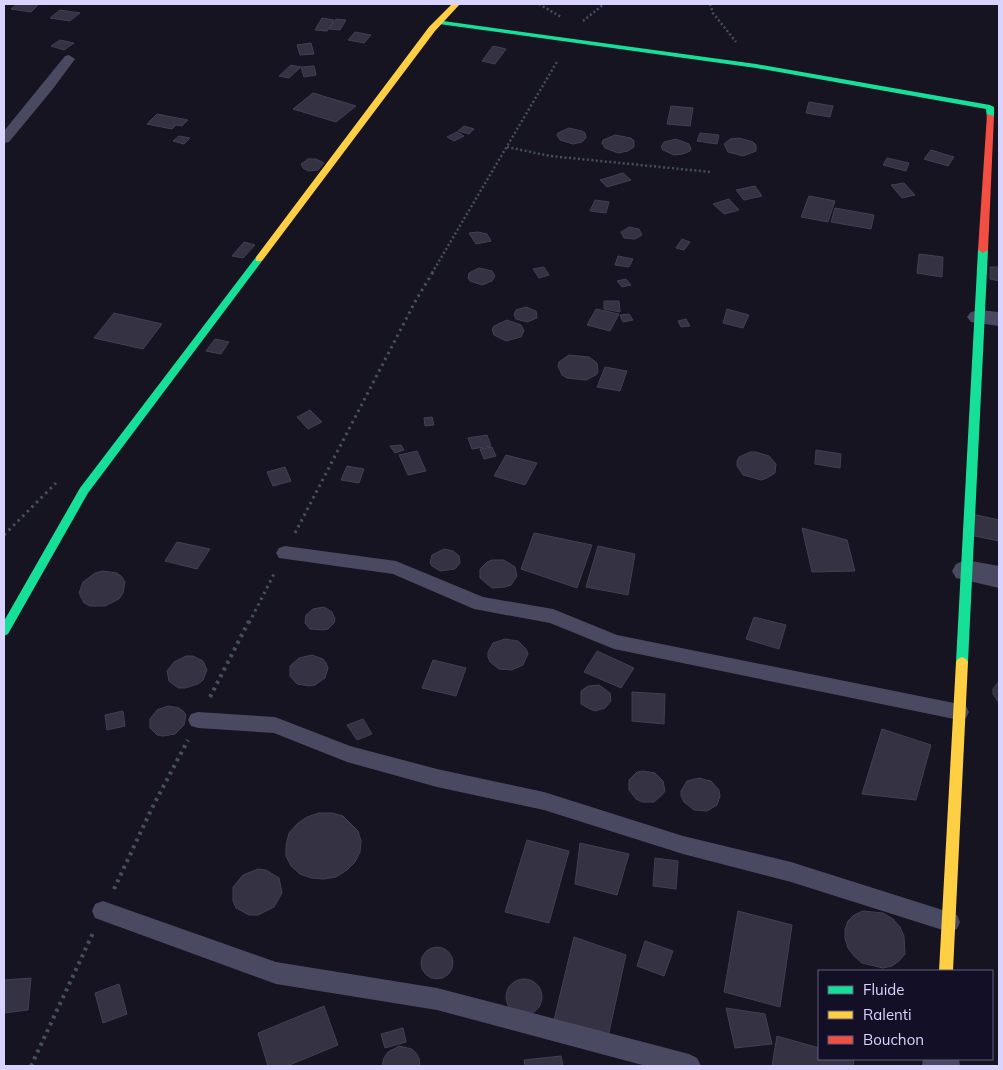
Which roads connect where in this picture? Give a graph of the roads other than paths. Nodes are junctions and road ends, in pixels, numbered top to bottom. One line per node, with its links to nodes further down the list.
1 (456, 4): 2 (street)
2 (439, 22): 5 (street); 9 (street)
3 (69, 59): 4 (lane)
4 (4, 138)
5 (989, 318): 7 (street)
6 (285, 553): 10 (lane)
7 (966, 571): 8 (street); 10 (street)
8 (999, 577)
9 (4, 631)
10 (959, 712): 13 (street)
11 (198, 720): 13 (lane)
12 (103, 912): 15 (lane)
13 (948, 922): 14 (street)
14 (946, 970)
15 (689, 1066)

